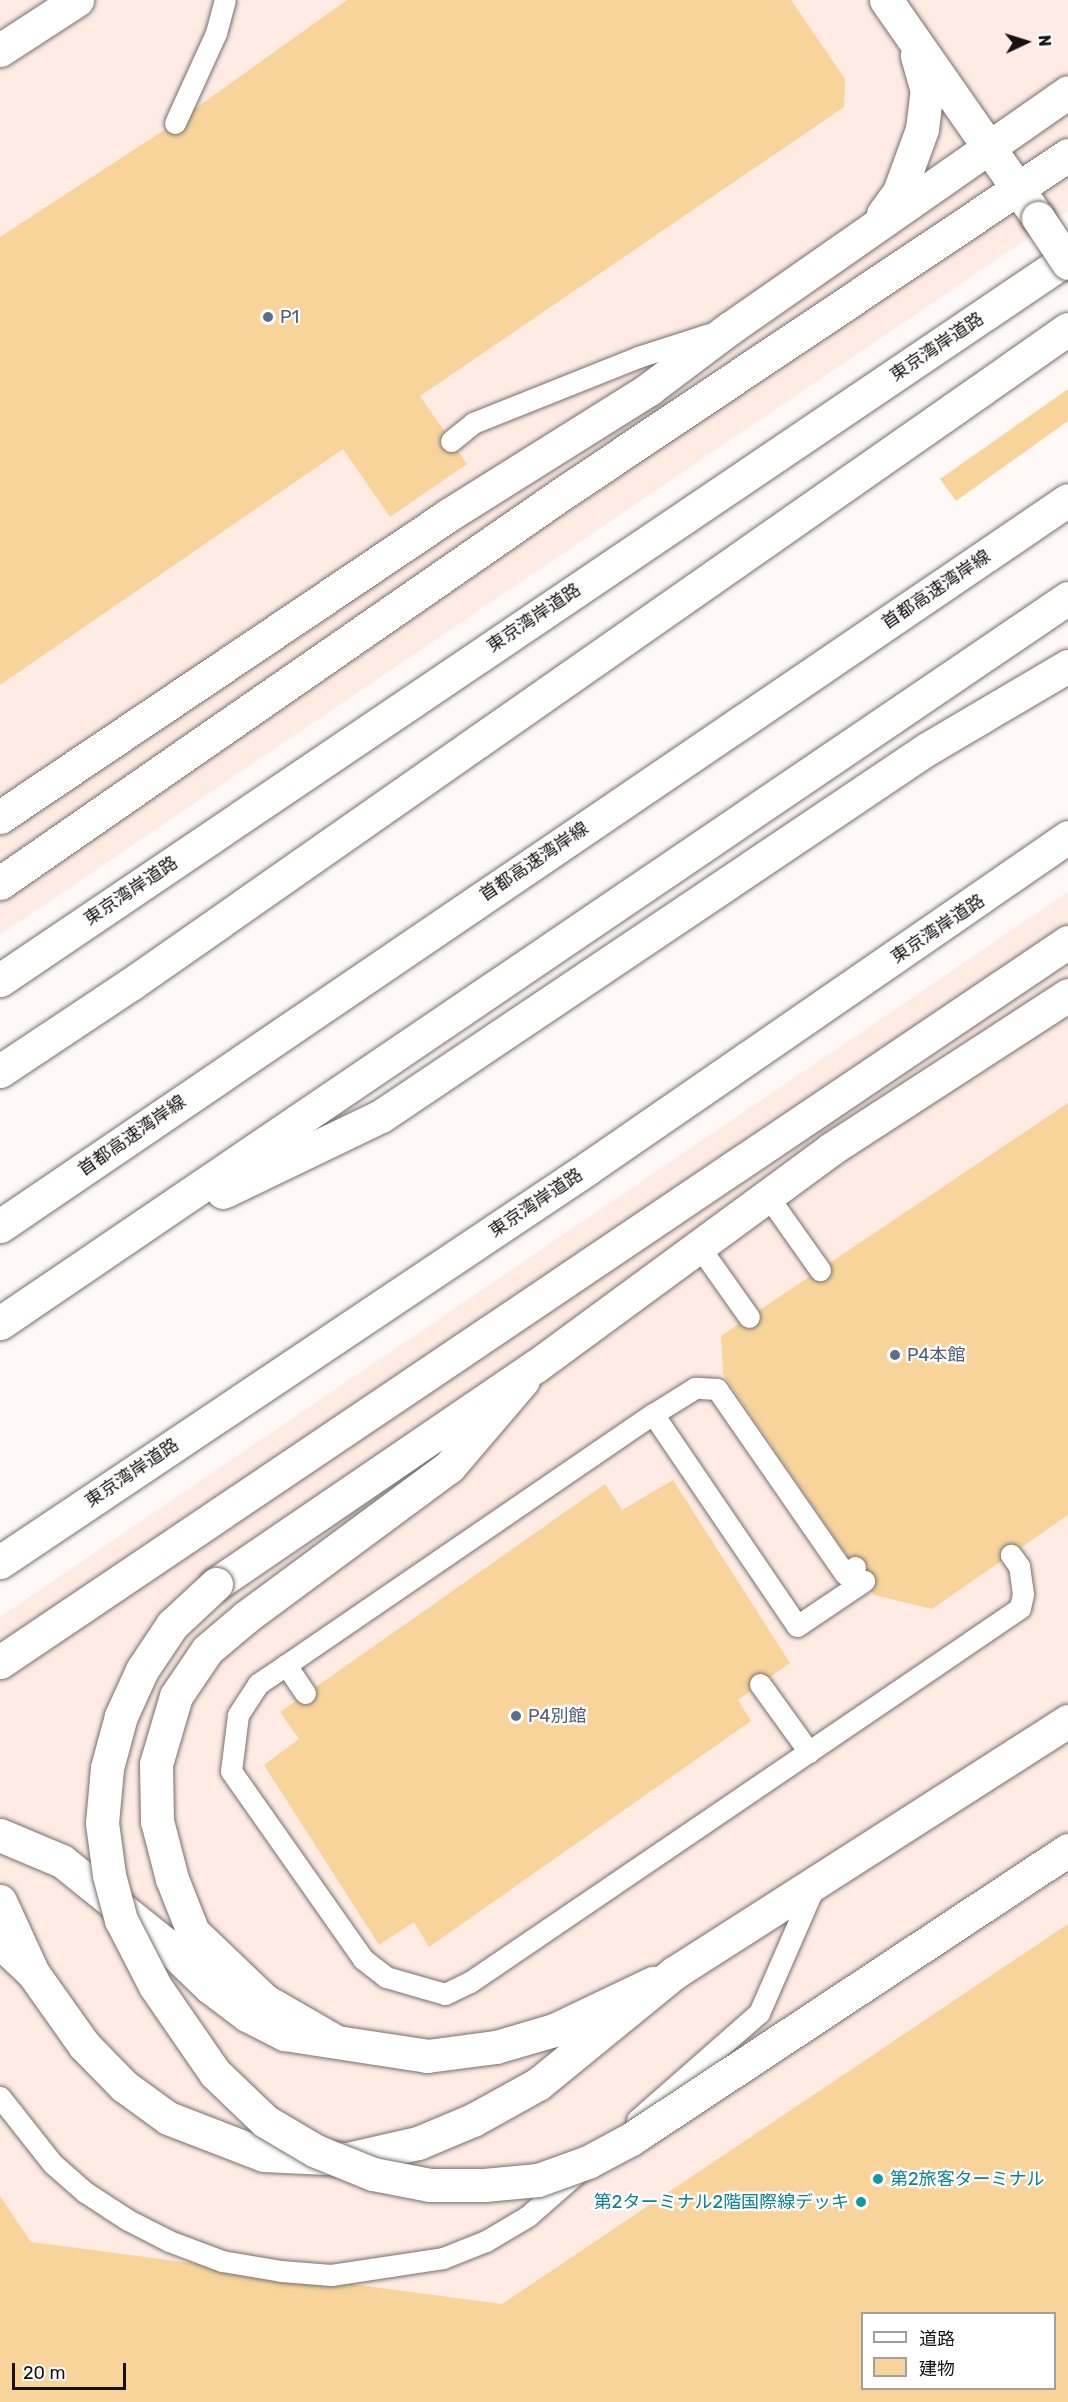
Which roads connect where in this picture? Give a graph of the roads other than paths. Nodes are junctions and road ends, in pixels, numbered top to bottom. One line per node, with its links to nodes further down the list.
1 (77, 0): 5 (main road)
2 (225, 0): 7 (lane)
3 (886, 0): 4 (main road)
4 (914, 41): 8 (main road); 11 (main road)
5 (0, 50)
6 (1068, 92): 8 (main road)
7 (175, 123)
8 (988, 148): 10 (main road); 11 (main road)
9 (1068, 155): 10 (main road)
10 (1020, 189): 13 (main road, bridge); 22 (main road)
11 (870, 230): 14 (main road)
12 (1068, 258): 24 (main road, 東京湾岸道路)
13 (1068, 263)
14 (730, 328): 16 (lane); 20 (main road)
15 (1068, 329): 26 (main road)
16 (451, 441)
17 (1068, 500): 28 (main road, 首都高速湾岸線)
18 (1068, 598): 30 (main road)
19 (1068, 666): 30 (main road)
20 (0, 817)
21 (1068, 837): 37 (main road, 東京湾岸道路)
22 (0, 883)
23 (1068, 942): 38 (main road)
24 (0, 980)
25 (1068, 995): 27 (main road)
26 (0, 1071)
27 (767, 1195): 29 (main road); 31 (lane)
28 (0, 1226)
29 (698, 1245): 32 (lane); 34 (main road)
30 (112, 1246): 33 (main road)
31 (820, 1270)
32 (749, 1317)
33 (0, 1323)
34 (536, 1366): 45 (main road, bridge); 51 (main road)
35 (653, 1414): 35 (lane); 39 (lane)
36 (1011, 1555): 43 (lane)
37 (0, 1562)
38 (0, 1662)
39 (286, 1665): 41 (lane); 43 (lane)
40 (760, 1684): 43 (lane)
41 (305, 1693)
42 (1068, 1720): 46 (main road)
43 (809, 1752)
44 (0, 1835): 51 (main road)
45 (1068, 1850)
46 (816, 1882): 50 (main road); 52 (lane)
47 (0, 1901): 49 (main road)
48 (0, 1942): 49 (main road)
49 (33, 1972): 50 (main road)
50 (674, 1973): 51 (main road)
51 (335, 2041)
52 (0, 2097)

